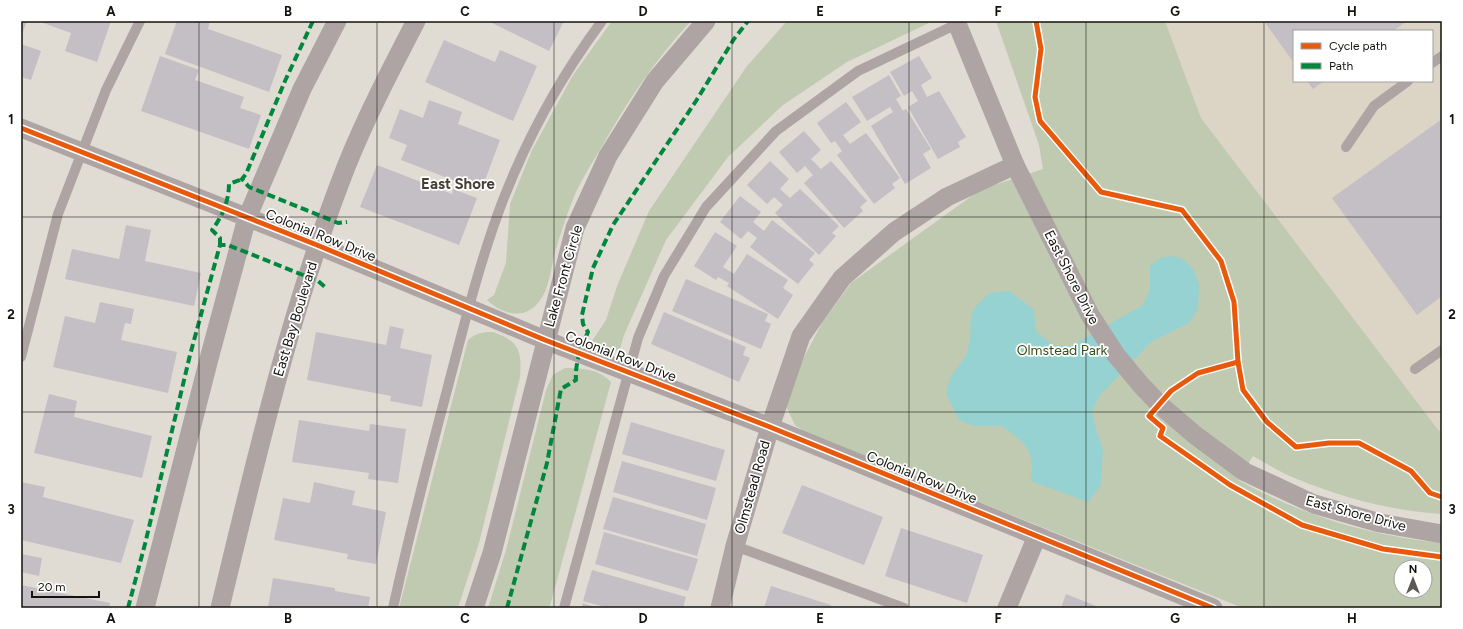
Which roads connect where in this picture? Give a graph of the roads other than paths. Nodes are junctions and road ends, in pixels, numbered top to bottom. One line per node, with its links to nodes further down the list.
1 (140, 21): 12 (lane)
2 (337, 21): 14 (street)
3 (416, 21): 15 (street, East Bay Boulevard)
4 (602, 21): 16 (lane)
5 (706, 21): 17 (street, Lake Front Circle)
6 (957, 23): 13 (street, East Shore Drive); 21 (lane)
7 (1442, 56): 8 (lane)
8 (1433, 62)
9 (1407, 82): 11 (lane)
10 (21, 128): 12 (street, Colonial Row Drive)
11 (1346, 147)
12 (82, 152): 14 (street, Colonial Row Drive); 19 (lane)
13 (1015, 164): 22 (street, Olmstead Road); 23 (street, East Shore Drive)
14 (247, 218): 15 (street, Colonial Row Drive); 26 (street)
15 (317, 245): 16 (street, Colonial Row Drive); 27 (street, East Bay Boulevard)
16 (469, 307): 17 (street, Colonial Row Drive); 28 (lane)
17 (545, 340): 21 (street, Colonial Row Drive); 29 (street, Lake Front Circle)
18 (1442, 350): 20 (lane)
19 (21, 357)
20 (1415, 370)
21 (628, 371): 22 (street, Colonial Row Drive); 30 (lane)
22 (770, 427): 24 (street, Colonial Row Drive); 25 (street, Olmstead Road)
23 (1442, 534)
24 (1037, 536): 33 (street); 34 (street, Colonial Row Drive)
25 (735, 546): 31 (street, Olmstead Road); 32 (lane)
26 (146, 608)
27 (220, 608)
28 (393, 608)
29 (474, 608)
30 (564, 608)
31 (720, 608)
32 (904, 608)
33 (1007, 608)
34 (1213, 608)

